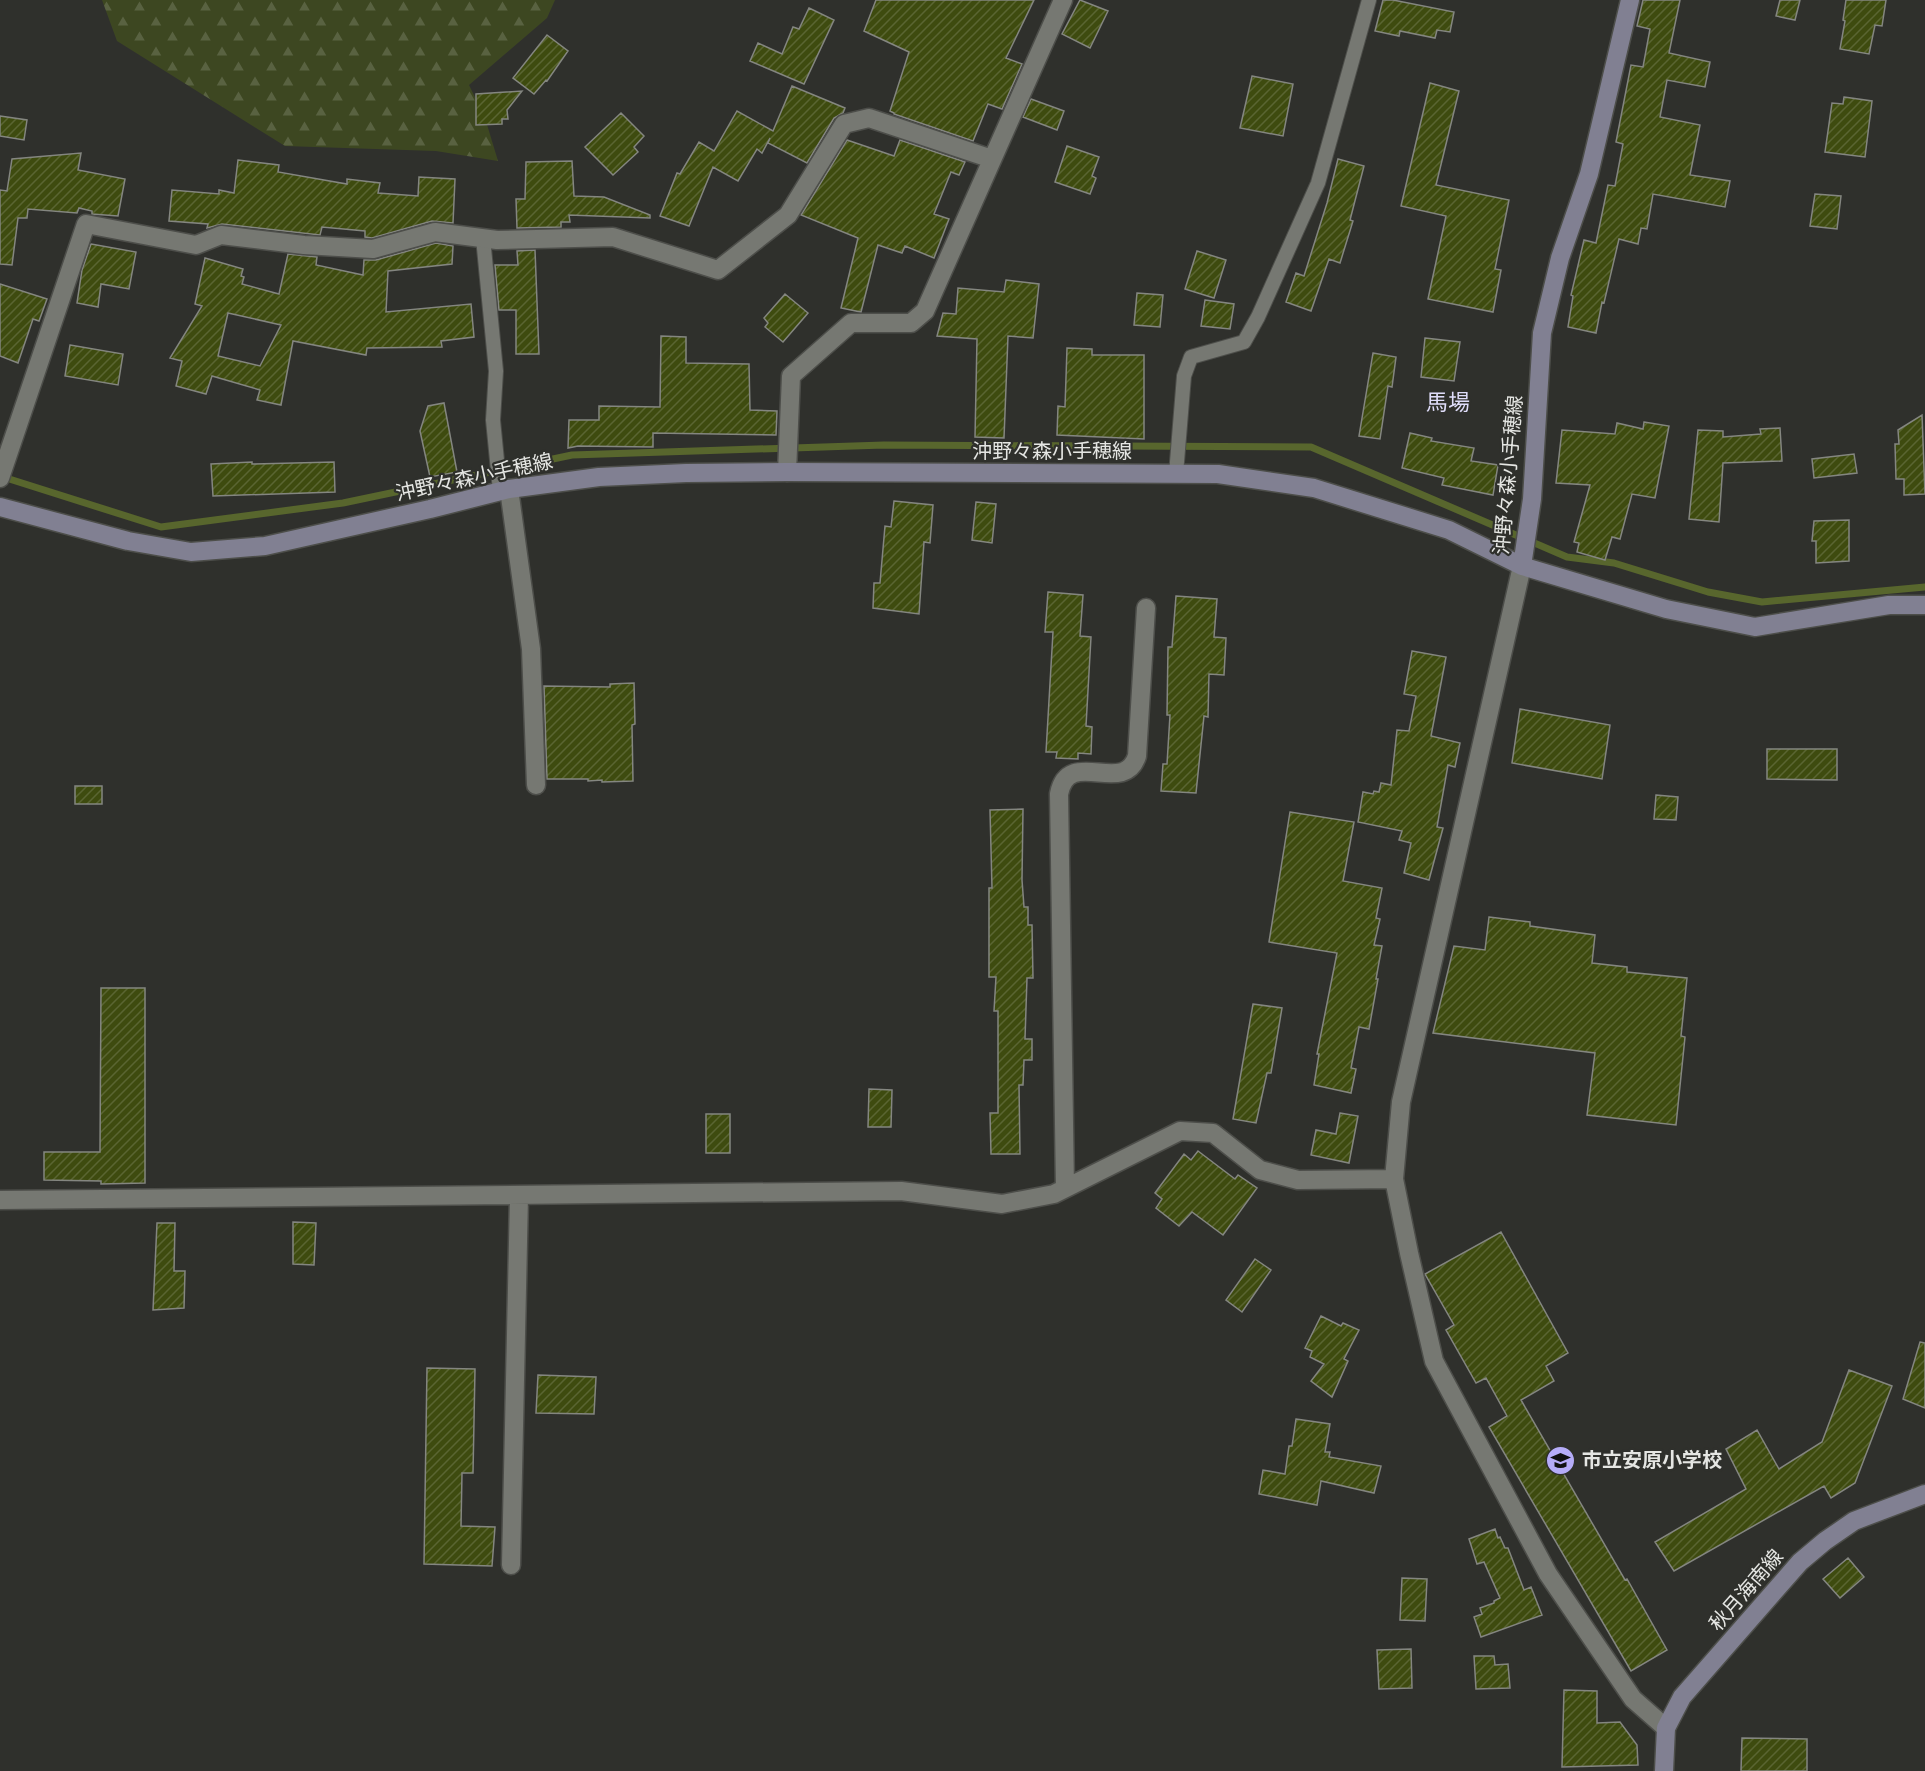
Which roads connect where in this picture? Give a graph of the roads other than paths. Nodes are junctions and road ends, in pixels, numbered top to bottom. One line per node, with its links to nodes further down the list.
1 (1063, 0): 4 (street)
2 (1369, 0): 7 (lane)
3 (1630, 0): 11 (main road, 沖野々森小手穂線)
4 (992, 159): 5 (street); 6 (street)
5 (483, 238): 8 (street); 9 (lane)
6 (787, 472): 7 (main road, 沖野々森小手穂線); 9 (main road, 沖野々森小手穂線)
7 (1176, 474): 11 (main road, 沖野々森小手穂線)
8 (0, 477)
9 (505, 490): 10 (main road, 沖野々森小手穂線); 14 (street)
10 (0, 507)
11 (1522, 566): 12 (main road); 15 (street)
12 (1925, 605)
13 (1146, 608): 16 (street)
14 (536, 785)
15 (1394, 1179): 16 (street); 21 (street)
16 (1065, 1188): 17 (street)
17 (519, 1196): 18 (street); 20 (street)
18 (0, 1200)
19 (1925, 1494): 21 (main road, 秋月海南線)
20 (511, 1565)
21 (1666, 1728): 22 (main road, 秋月海南線)
22 (1664, 1771)

